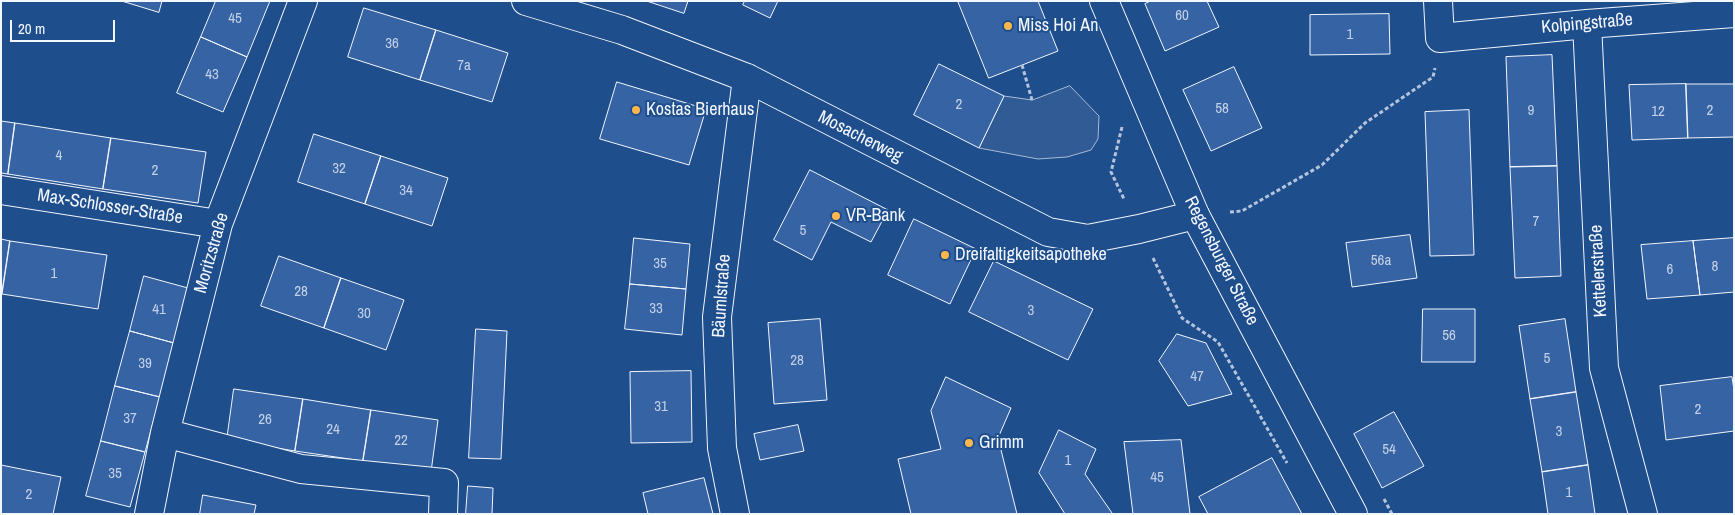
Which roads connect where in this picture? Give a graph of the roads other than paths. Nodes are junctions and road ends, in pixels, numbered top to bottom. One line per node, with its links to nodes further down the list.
1 (304, 1): 10 (street, Moritzstraße)
2 (526, 1): 7 (street, Mosacherweg)
3 (1104, 1): 9 (street, Regensburger Straße)
4 (1438, 1): 6 (street, Kolpingstraße)
5 (1734, 13): 6 (street, Kolpingstraße)
6 (1587, 24): 16 (street, Kettelerstraße)
7 (747, 78): 9 (street, Mosacherweg); 14 (street, Bäumlstraße)
8 (1, 190): 10 (street, Max-Schlosser-Straße)
9 (1195, 215): 15 (street, Regensburger Straße)
10 (218, 224): 11 (street, Moritzstraße)
11 (165, 433): 12 (street, Moritzstraße); 13 (street)
12 (149, 514)
13 (443, 514)
14 (735, 514)
15 (1353, 514)
16 (1643, 514)

